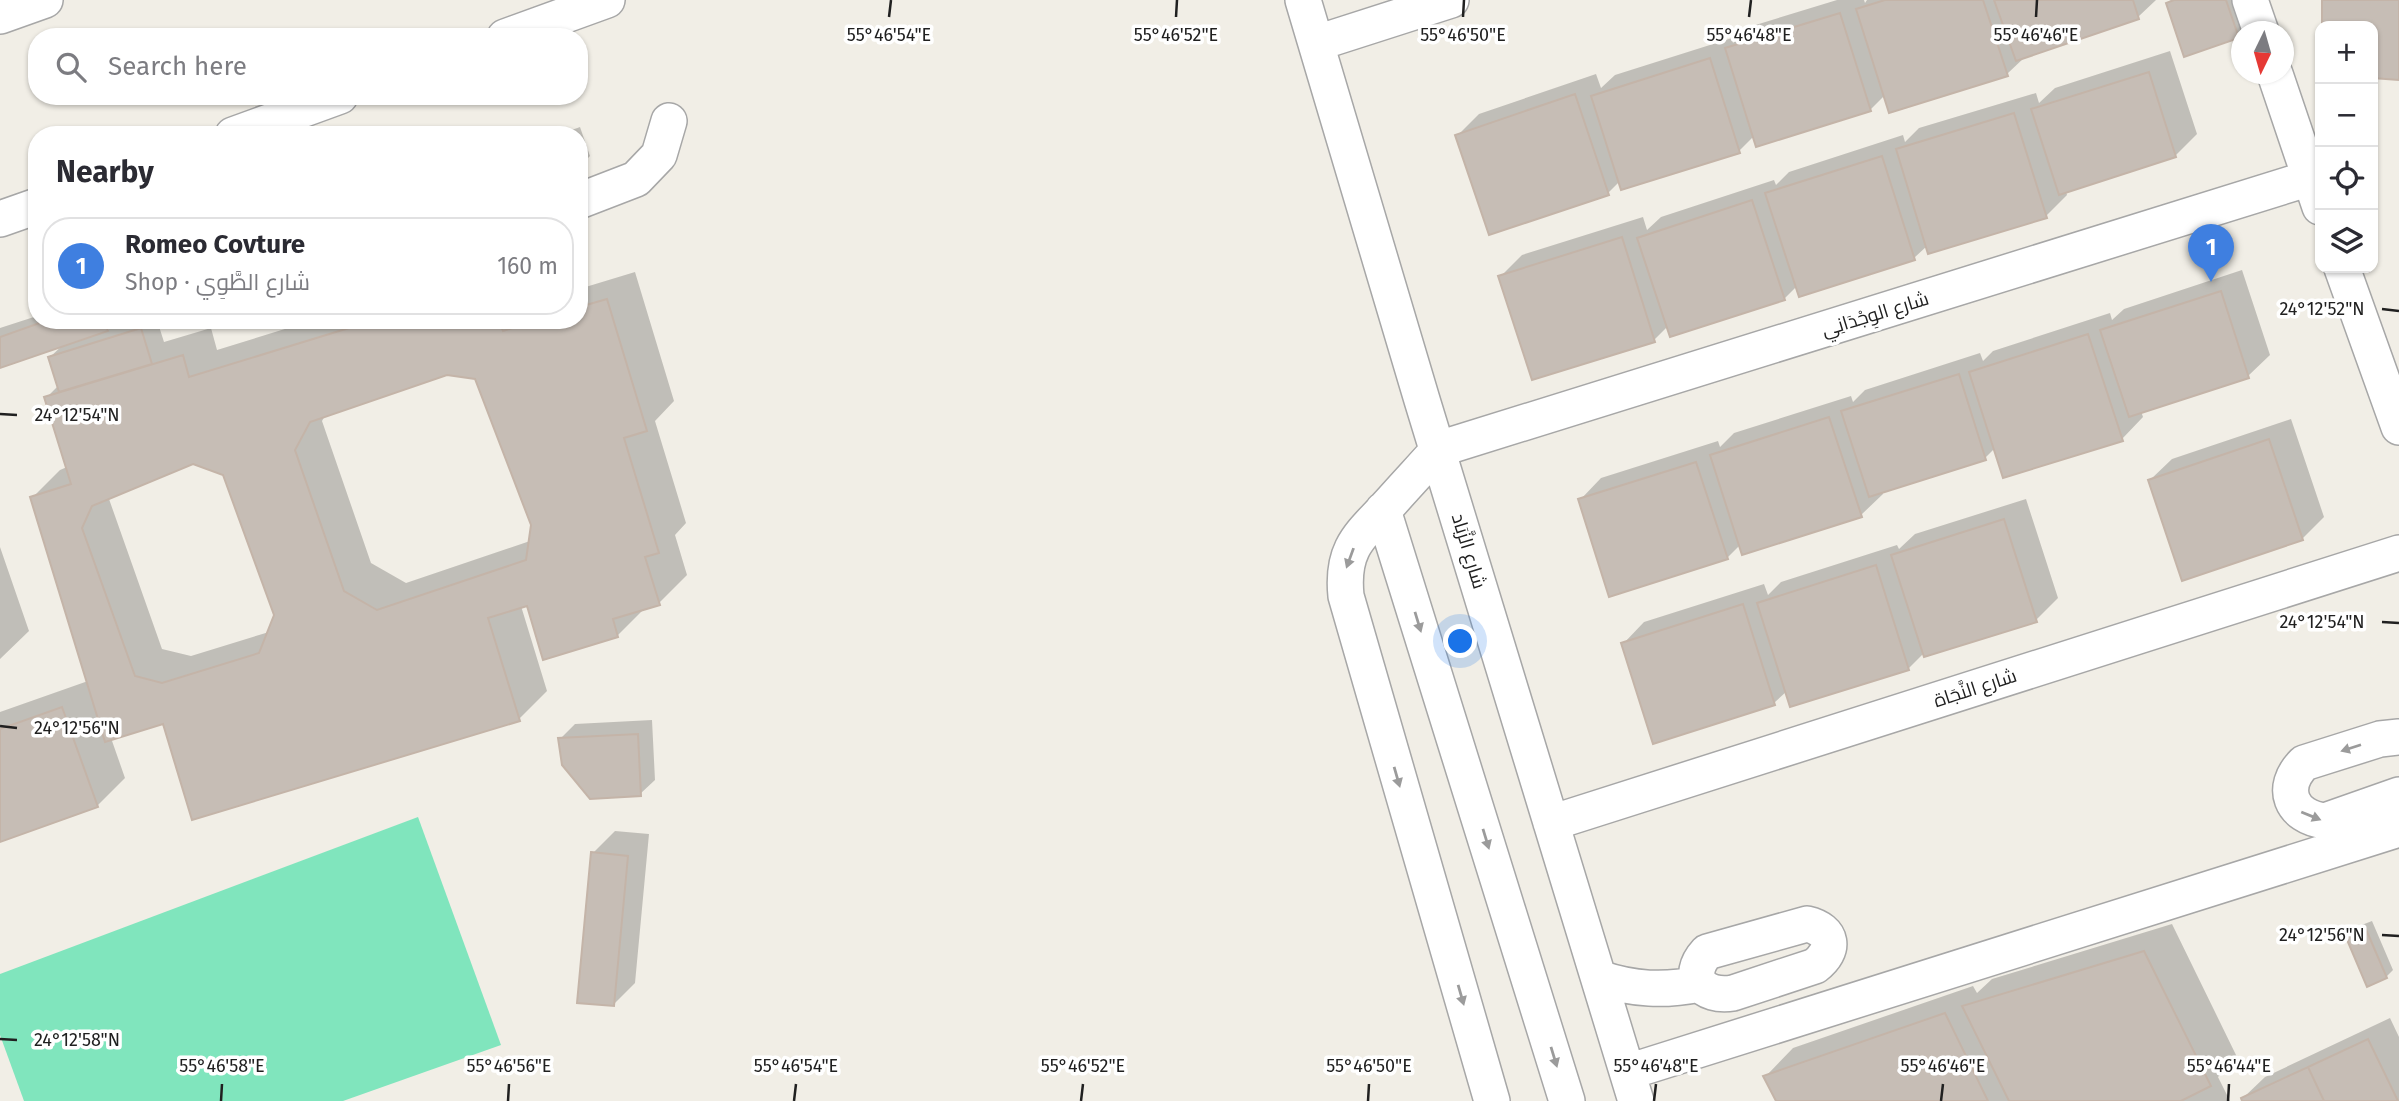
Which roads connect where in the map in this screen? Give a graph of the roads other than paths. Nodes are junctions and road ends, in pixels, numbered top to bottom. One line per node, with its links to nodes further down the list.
1 (45, 0): 6 (street)
2 (607, 0): 8 (street)
3 (1303, 0): 9 (street, شارع الزَّبَاد)
4 (1451, 0): 9 (street)
5 (2250, 0): 7 (street)
6 (0, 16)
7 (2257, 21)
8 (530, 28)
9 (1317, 43): 20 (street, شارع الزَّبَاد)
10 (2278, 84): 14 (street)
11 (315, 105): 13 (street)
12 (669, 121): 15 (street)
13 (258, 126)
14 (2315, 192): 20 (street, شارع الوِجْدَانِي)
15 (588, 198)
16 (28, 209): 17 (street)
17 (0, 219)
18 (2344, 273): 19 (street)
19 (2399, 427)
20 (1439, 449): 21 (street); 25 (street, شارع الزَّبَاد)
21 (1383, 510): 30 (street, one-way to 30); 31 (street, one-way to 31)
22 (2399, 554): 25 (street, شارع النَّجَاة)
23 (2399, 737): 24 (street, one-way to 24)
24 (2399, 795)
25 (1551, 823): 27 (street, شارع الزَّبَاد)
26 (2399, 829): 29 (street)
27 (1599, 978): 28 (street); 29 (street, شارع الزَّبَاد)
28 (1700, 984)
29 (1632, 1086)
30 (1492, 1101)
31 (1567, 1101)

